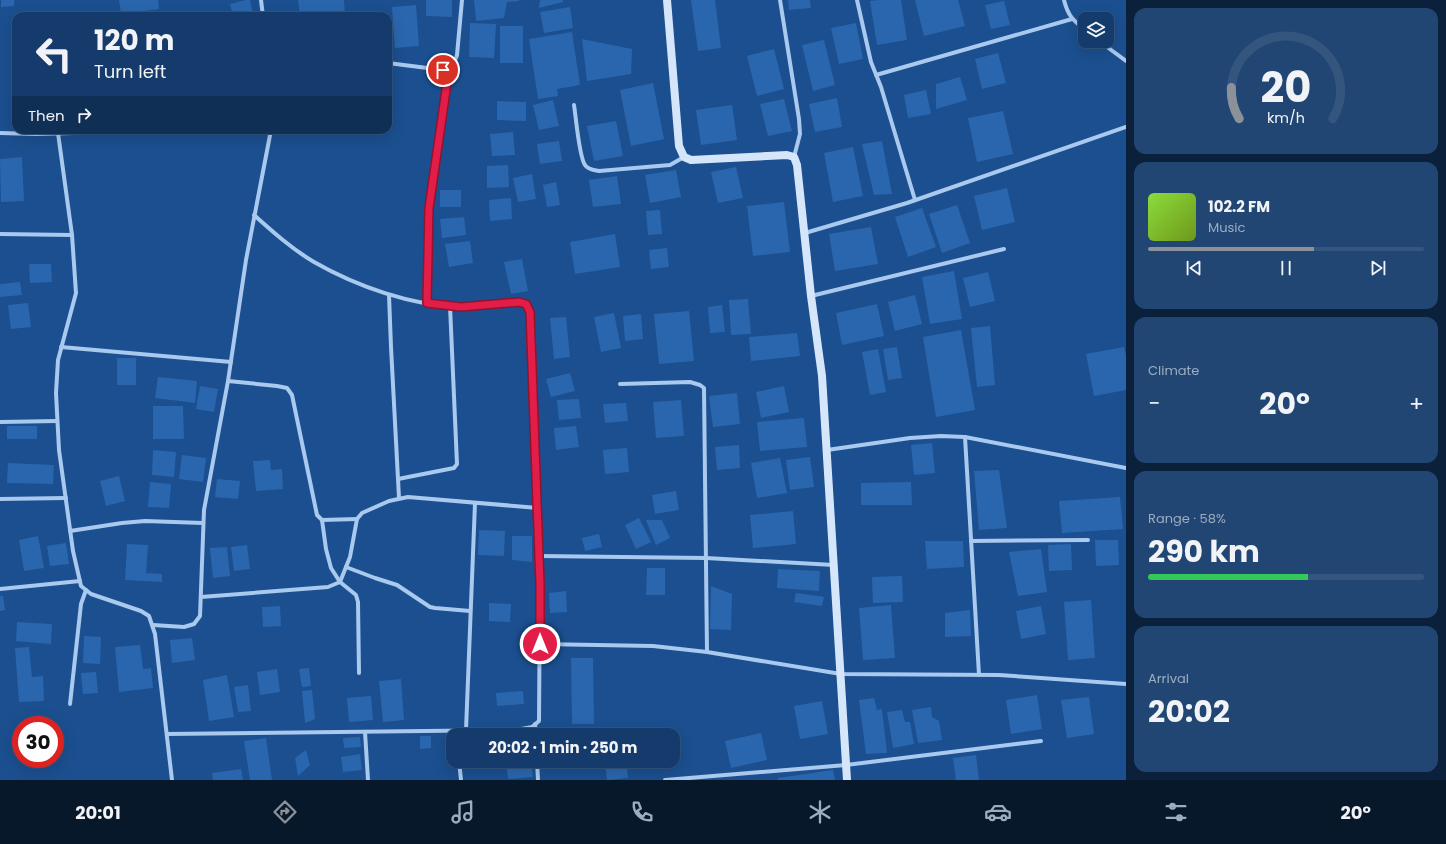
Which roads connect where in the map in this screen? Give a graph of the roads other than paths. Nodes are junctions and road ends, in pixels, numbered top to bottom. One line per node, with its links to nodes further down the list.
1 (261, 0): 7 (street)
2 (462, 0): 13 (street)
3 (667, 0): 21 (street)
4 (780, 0): 22 (street)
5 (857, 0): 14 (street)
6 (1064, 0): 8 (street)
7 (262, 12)
8 (1072, 20): 9 (street); 14 (street)
9 (1078, 25)
10 (1108, 48): 11 (street)
11 (1126, 61)
12 (392, 64): 13 (street)
13 (449, 69): 31 (street)
14 (876, 75): 23 (street)
15 (574, 105): 21 (street)
16 (1126, 127): 23 (street)
17 (0, 133): 18 (street)
18 (12, 133)
19 (58, 134): 27 (street)
20 (270, 134): 24 (street)
21 (684, 157): 22 (street)
22 (794, 157): 25 (street)
23 (915, 200): 25 (street)
24 (254, 215): 29 (street); 34 (street)
25 (805, 233): 30 (street)
26 (0, 234): 27 (street)
27 (72, 235): 33 (street)
28 (1004, 249): 30 (street)
29 (389, 294): 31 (street); 42 (street)
30 (811, 296): 40 (street)
31 (427, 303): 32 (street)
32 (450, 306): 42 (street); 47 (street)
33 (61, 347): 34 (street); 37 (street)
34 (231, 362): 35 (street)
35 (228, 381): 49 (street); 50 (street)
36 (620, 384): 55 (street)
37 (57, 421): 38 (street); 43 (street)
38 (0, 422)
39 (965, 437): 40 (street); 41 (street); 53 (street)
40 (827, 450): 56 (street)
41 (1126, 468)
42 (398, 479): 44 (street)
43 (66, 498): 45 (street); 51 (street)
44 (399, 498): 46 (street); 48 (street)
45 (0, 499)
46 (475, 503): 47 (street); 63 (street)
47 (538, 508): 54 (street)
48 (357, 519): 49 (street); 57 (street)
49 (322, 520): 59 (street)
50 (203, 523): 51 (street); 62 (street)
51 (70, 531): 58 (street)
52 (1088, 540): 53 (street)
53 (971, 541): 69 (street)
54 (539, 556): 55 (street); 65 (street)
55 (706, 558): 56 (street); 66 (street)
56 (834, 565): 68 (street)
57 (346, 566): 59 (street); 63 (street)
58 (80, 581): 60 (street); 61 (street)
59 (340, 582): 62 (street); 67 (street)
60 (0, 589)
61 (86, 590): 64 (street); 71 (street)
62 (201, 597): 64 (street)
63 (470, 611): 73 (street)
64 (152, 625): 78 (street)
65 (540, 644): 66 (street); 72 (street)
66 (707, 652): 68 (street)
67 (359, 673)
68 (841, 674): 69 (street); 80 (street)
69 (979, 675): 70 (street)
70 (1126, 684)
71 (70, 704)
72 (535, 724): 74 (street); 75 (street)
73 (466, 728)
74 (527, 728)
75 (535, 728)
76 (365, 732): 77 (street); 78 (street); 84 (street)
77 (446, 733)
78 (167, 734): 83 (street)
79 (1041, 741): 80 (street)
80 (846, 764): 87 (street); 88 (street)
81 (460, 768): 85 (street)
82 (537, 768): 86 (street)
83 (172, 780)
84 (368, 780)
85 (461, 780)
86 (538, 780)
87 (665, 780)
88 (847, 780)

